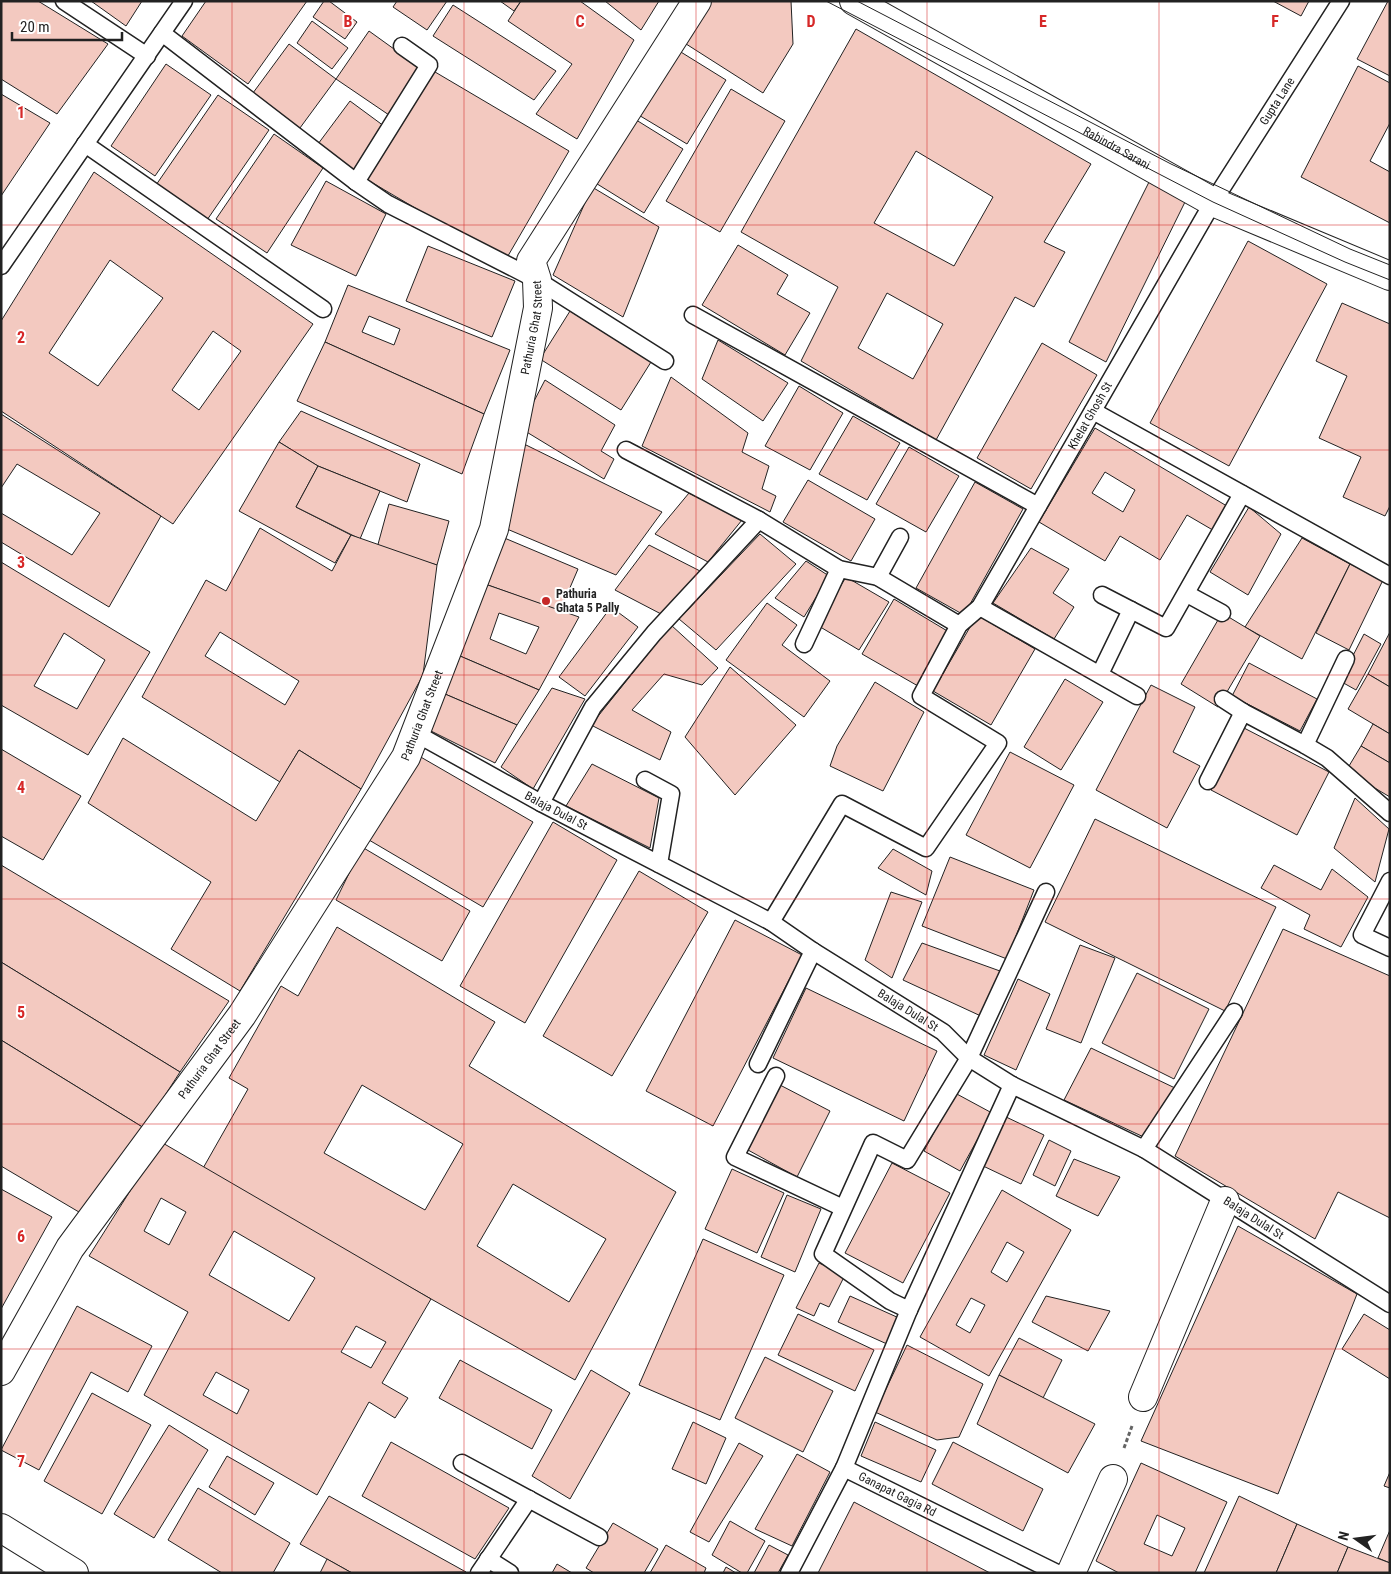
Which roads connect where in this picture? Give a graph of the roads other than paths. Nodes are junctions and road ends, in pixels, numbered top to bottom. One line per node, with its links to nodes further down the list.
1 (64, 1): 8 (lane)
2 (184, 1): 6 (lane)
3 (696, 1): 14 (street, Pathuria Ghat Street)
4 (854, 1): 11 (street, Rabindra Sarani)
5 (1341, 1): 11 (lane, Gupta Lane)
6 (162, 33): 8 (lane); 10 (lane)
7 (402, 46): 10 (lane)
8 (147, 56): 9 (lane)
9 (85, 144): 12 (lane); 15 (lane)
10 (356, 182): 14 (lane)
11 (1213, 202): 13 (street, Rabindra Sarani); 18 (lane, Khelat Ghosh St)
12 (1, 266)
13 (1390, 276)
14 (537, 280): 17 (lane); 39 (street, Pathuria Ghat Street)
15 (323, 309)
16 (693, 315): 21 (lane)
17 (665, 361)
18 (1093, 411): 20 (lane); 21 (lane, Khelat Ghosh St)
19 (626, 450): 22 (lane)
20 (1242, 494): 25 (lane); 27 (lane)
21 (1038, 506): 29 (lane, Khelat Ghosh St)
22 (758, 520): 24 (lane); 43 (lane)
23 (900, 537): 26 (lane)
24 (840, 569): 26 (lane); 33 (lane)
25 (1390, 576)
26 (878, 577): 32 (lane)
27 (1186, 594): 30 (lane); 31 (lane)
28 (1102, 595): 30 (lane)
29 (980, 607): 32 (lane, Khelat Ghosh St); 35 (lane)
30 (1131, 610): 35 (lane)
31 (1222, 613)
32 (959, 624): 48 (lane)
33 (804, 644)
34 (1346, 659): 40 (lane)
35 (1100, 674): 36 (lane)
36 (1137, 696)
37 (1223, 698): 38 (lane)
38 (1243, 712): 40 (lane); 42 (lane)
39 (416, 733): 43 (lane, Balaja Dulal St); 61 (street, Pathuria Ghat Street)
40 (1305, 745): 44 (lane)
41 (645, 780): 45 (lane)
42 (1208, 781)
43 (541, 802): 45 (lane, Balaja Dulal St)
44 (1390, 813)
45 (659, 864): 48 (lane, Balaja Dulal St)
46 (1390, 881): 49 (lane)
47 (1046, 892): 52 (lane)
48 (772, 922): 50 (lane, Balaja Dulal St)
49 (1390, 948)
50 (813, 951): 52 (lane, Balaja Dulal St); 53 (lane)
51 (1234, 1012): 56 (lane)
52 (969, 1058): 55 (lane, Balaja Dulal St); 58 (lane)
53 (758, 1064)
54 (776, 1076): 58 (lane)
55 (1012, 1085): 56 (lane, Balaja Dulal St); 60 (lane)
56 (1144, 1149): 57 (lane, Balaja Dulal St)
57 (1225, 1201): 59 (lane, Balaja Dulal St); 62 (street)
58 (843, 1208): 60 (lane)
59 (1390, 1304)
60 (909, 1310): 64 (lane)
61 (1, 1371)
62 (1143, 1397)
63 (462, 1463): 66 (lane)
64 (844, 1468): 72 (lane, Ganapat Gagia Rd); 73 (lane, Ganapat Gagia Rd)
65 (1113, 1479): 74 (street)
66 (529, 1499): 68 (lane); 69 (lane)
67 (1, 1528): 70 (street)
68 (599, 1537)
69 (483, 1566): 71 (lane)
70 (74, 1573)
71 (510, 1573)
72 (789, 1573)
73 (1057, 1573)
74 (1071, 1573)

